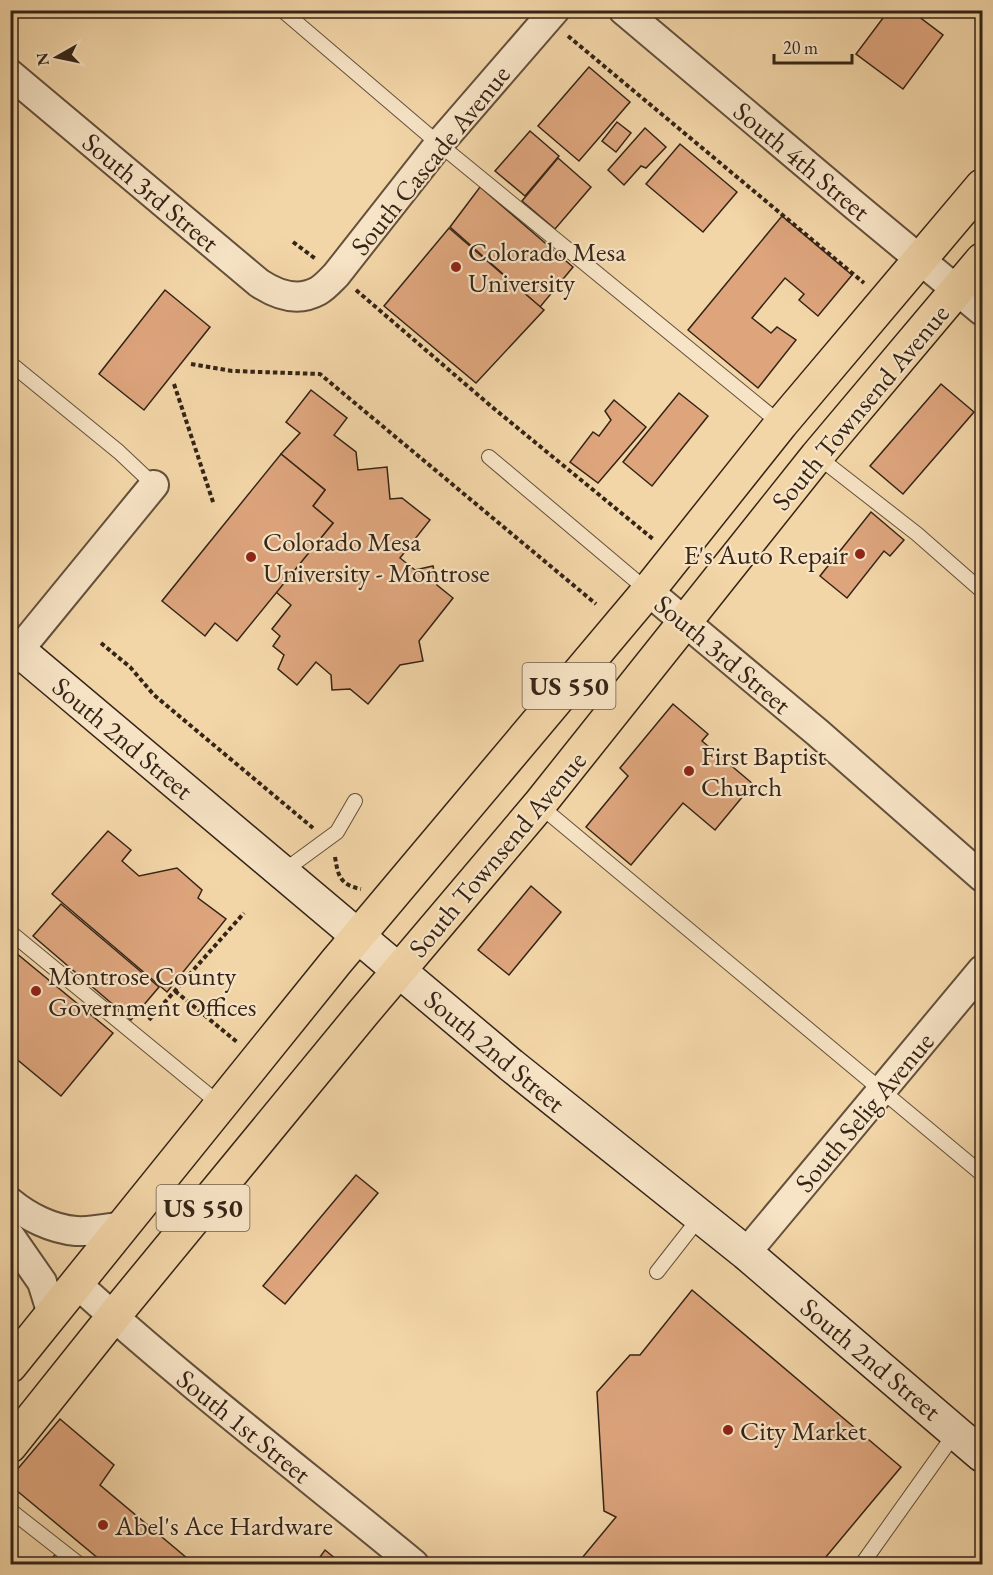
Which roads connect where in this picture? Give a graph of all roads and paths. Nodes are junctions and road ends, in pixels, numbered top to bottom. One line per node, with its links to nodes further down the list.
1 (282, 10): 5 (lane)
2 (623, 10): 8 (street, South 4th Street)
3 (559, 21): 5 (street, South Cascade Avenue); 11 (path)
4 (10, 74): 13 (street, South 3rd Street)
5 (439, 144): 10 (street, South Cascade Avenue); 18 (lane)
6 (982, 186): 8 (highway, South Townsend Avenue / US 550)
7 (293, 242): 10 (path)
8 (920, 260): 12 (street, South 4th Street); 18 (highway, South Townsend Avenue / US 550)
9 (982, 260): 12 (highway, South Townsend Avenue / US 550)
10 (336, 275): 13 (street, South Cascade Avenue); 23 (path)
11 (865, 284)
12 (957, 290): 14 (street, South 4th Street); 19 (highway, South Townsend Avenue / US 550)
13 (297, 297)
14 (982, 311)
15 (10, 363): 21 (lane)
16 (191, 364): 26 (path)
17 (174, 384): 22 (path)
18 (781, 424): 24 (highway, South Townsend Avenue / US 550)
19 (817, 456): 25 (lane); 27 (highway, South Townsend Avenue / US 550)
20 (489, 457): 24 (lane, South 3rd Street)
21 (154, 485): 29 (street)
22 (214, 505)
23 (654, 540)
24 (648, 591): 27 (street, South 3rd Street); 38 (highway, South Townsend Avenue / US 550)
25 (982, 591)
26 (596, 603)
27 (686, 623): 31 (highway, South Townsend Avenue / US 550); 34 (street, South 3rd Street)
28 (101, 644): 32 (path)
29 (13, 652): 33 (street, South 2nd Street)
30 (355, 801): 32 (lane)
31 (539, 805): 40 (highway, South Townsend Avenue / US 550); 44 (lane)
32 (327, 841): 33 (lane); 35 (path)
33 (280, 873): 38 (street, South 2nd Street)
34 (982, 877)
35 (364, 890)
36 (244, 913): 41 (path)
37 (10, 932): 42 (lane)
38 (359, 937): 40 (street, South 2nd Street); 45 (highway, South Townsend Avenue / US 550)
39 (982, 970): 44 (street, South Selig Avenue)
40 (399, 971): 48 (street, South 2nd Street); 55 (highway, South Townsend Avenue / US 550)
41 (175, 991): 42 (path); 43 (path)
42 (136, 1034): 45 (lane)
43 (238, 1043)
44 (882, 1090): 46 (lane); 51 (street, South Selig Avenue)
45 (222, 1106): 49 (highway, South Townsend Avenue / US 550)
46 (982, 1174)
47 (10, 1202): 49 (street)
48 (700, 1216): 51 (street, South 2nd Street); 52 (lane)
49 (124, 1226): 53 (highway, South Townsend Avenue / US 550)
50 (10, 1236): 54 (street)
51 (746, 1253): 57 (street, South 2nd Street)
52 (657, 1272)
53 (76, 1284): 54 (highway, South Townsend Avenue / US 550); 55 (street, South 1st Street)
54 (52, 1314): 56 (highway, South Townsend Avenue / US 550)
55 (113, 1317): 58 (highway, South Townsend Avenue / US 550); 62 (street, South 1st Street)
56 (10, 1366)
57 (956, 1432): 59 (street, South 2nd Street); 63 (lane)
58 (10, 1446)
59 (982, 1455)
60 (10, 1510): 61 (lane)
61 (80, 1564)
62 (414, 1564)
63 (862, 1564)

